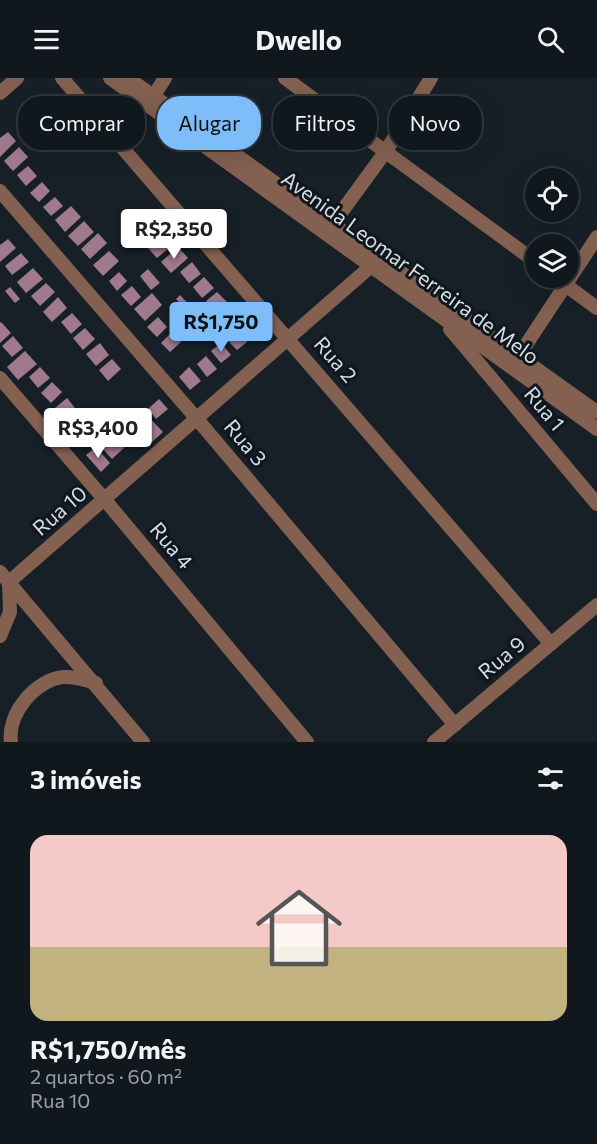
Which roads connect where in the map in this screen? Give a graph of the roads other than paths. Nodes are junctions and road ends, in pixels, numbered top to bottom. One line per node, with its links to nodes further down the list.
1 (17, 78): 8 (street)
2 (62, 78): 21 (street, Rua 2)
3 (110, 78): 9 (street, Avenida Leomar Ferreira de Melo)
4 (128, 78): 9 (street, Avenida Leomar Ferreira de Melo)
5 (165, 78): 9 (street)
6 (285, 78): 10 (street)
7 (431, 78): 10 (street)
8 (0, 93)
9 (151, 101): 12 (street, Avenida Leomar Ferreira de Melo)
10 (386, 151): 12 (street); 14 (street)
11 (0, 191): 25 (street, Rua 3)
12 (329, 229): 16 (street, Avenida Leomar Ferreira de Melo)
13 (597, 237): 15 (street)
14 (525, 254)
15 (579, 260)
16 (376, 262): 20 (street, Avenida Leomar Ferreira de Melo); 21 (street, Rua 10); 22 (street, Avenida Leomar Ferreira de Melo)
17 (558, 288): 22 (street)
18 (569, 288): 19 (street)
19 (597, 308)
20 (437, 313): 26 (street, Avenida Leomar Ferreira de Melo); 28 (street, Rua 1)
21 (290, 339): 25 (street, Rua 10); 32 (street, Rua 2)
22 (518, 357): 24 (street, Avenida Leomar Ferreira de Melo)
23 (0, 378): 27 (street, Rua 4)
24 (597, 412)
25 (197, 419): 27 (street, Rua 10); 34 (street, Rua 3)
26 (597, 429)
27 (105, 500): 29 (street, Rua 10); 37 (street, Rua 4)
28 (597, 504)
29 (5, 577): 31 (street); 33 (street)
30 (597, 606): 32 (street, Rua 9)
31 (0, 636)
32 (551, 644): 34 (street, Rua 9)
33 (96, 683): 35 (street); 36 (street)
34 (455, 725): 38 (street, Rua 9)
35 (11, 742)
36 (143, 742)
37 (307, 742)
38 (434, 742)

